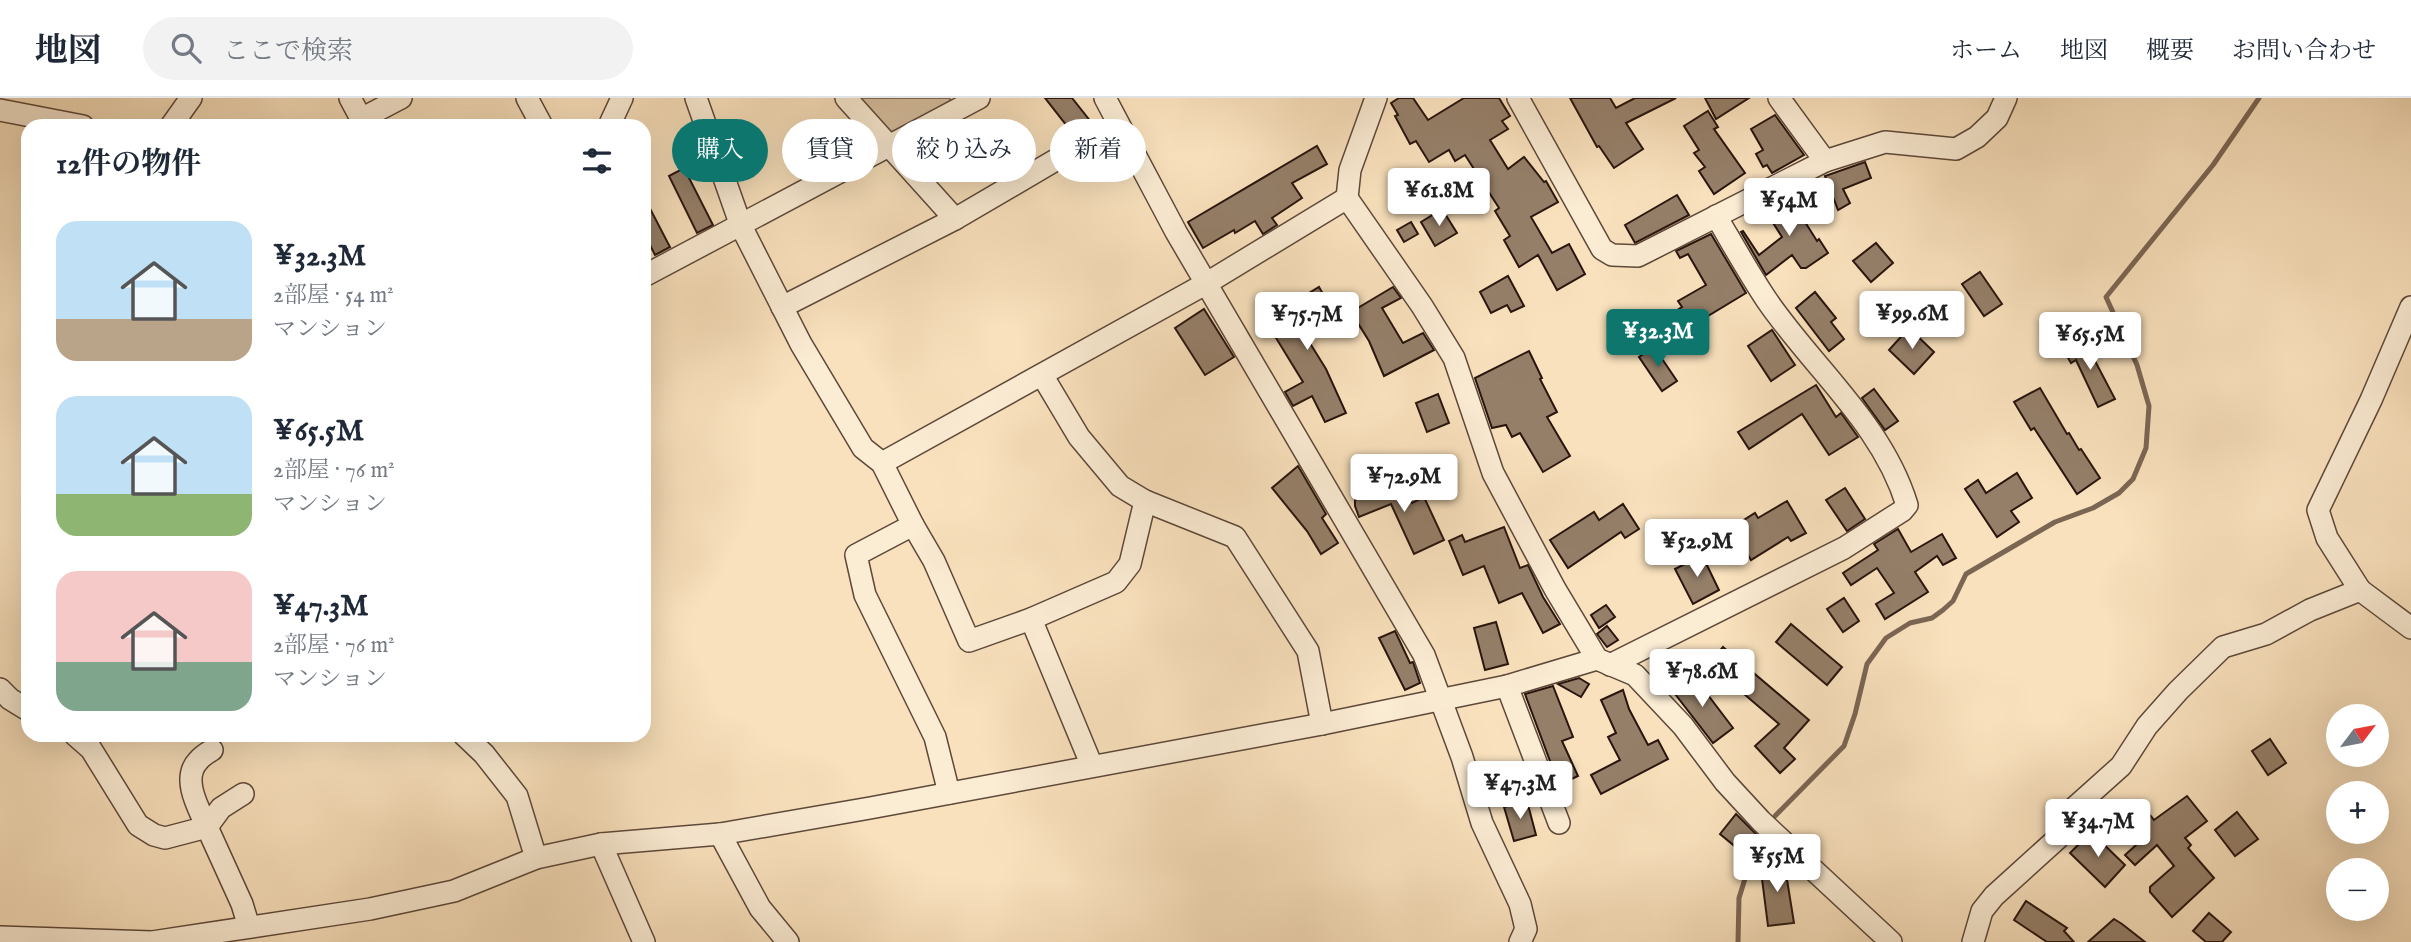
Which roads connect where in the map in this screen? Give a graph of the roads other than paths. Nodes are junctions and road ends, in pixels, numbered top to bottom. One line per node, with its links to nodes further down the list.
1 (191, 98): 16 (street)
2 (350, 98): 17 (street)
3 (401, 98): 18 (street)
4 (527, 98): 19 (street)
5 (622, 98): 20 (street)
6 (696, 98): 27 (street)
7 (846, 98): 21 (street)
8 (979, 98): 21 (street)
9 (1105, 98): 29 (street)
10 (1376, 98): 24 (street)
11 (1518, 98): 25 (street)
12 (1779, 98): 22 (street)
13 (2006, 98): 22 (street)
14 (0, 110): 15 (street)
15 (47, 119)
16 (176, 119)
17 (361, 119)
18 (368, 119)
19 (538, 119)
20 (612, 119)
21 (888, 147): 26 (street); 27 (street)
22 (1825, 160): 25 (street)
23 (1050, 163): 26 (street)
24 (1347, 198): 29 (street); 39 (street)
25 (1716, 216): 39 (street)
26 (955, 219): 30 (street)
27 (741, 226): 28 (street); 30 (street)
28 (651, 272)
29 (1207, 283): 32 (street); 42 (street)
30 (782, 307): 33 (street)
31 (2411, 307): 36 (street)
32 (1042, 375): 33 (street); 34 (street)
33 (882, 463): 35 (street)
34 (1145, 501): 37 (street); 44 (street)
35 (913, 524): 37 (street); 49 (street)
36 (2360, 590): 38 (street); 63 (street)
37 (1031, 619): 48 (street)
38 (2411, 628)
39 (1603, 662): 40 (street); 62 (street)
40 (1507, 686): 42 (street); 51 (street)
41 (0, 689): 43 (street)
42 (1440, 699): 44 (street); 61 (street)
43 (21, 706)
44 (1322, 724): 48 (street)
45 (83, 742): 52 (street)
46 (471, 742): 55 (street)
47 (212, 750): 52 (street)
48 (1092, 766): 49 (street)
49 (949, 793): 53 (street)
50 (243, 794): 52 (street)
51 (1559, 823)
52 (207, 827): 56 (street)
53 (720, 834): 54 (street); 60 (street)
54 (601, 844): 55 (street); 59 (street)
55 (536, 858): 56 (street)
56 (249, 927): 58 (street)
57 (0, 937): 58 (street)
58 (92, 941)
59 (644, 942)
60 (788, 942)
61 (1520, 942)
62 (1891, 942)
63 (1973, 942)

